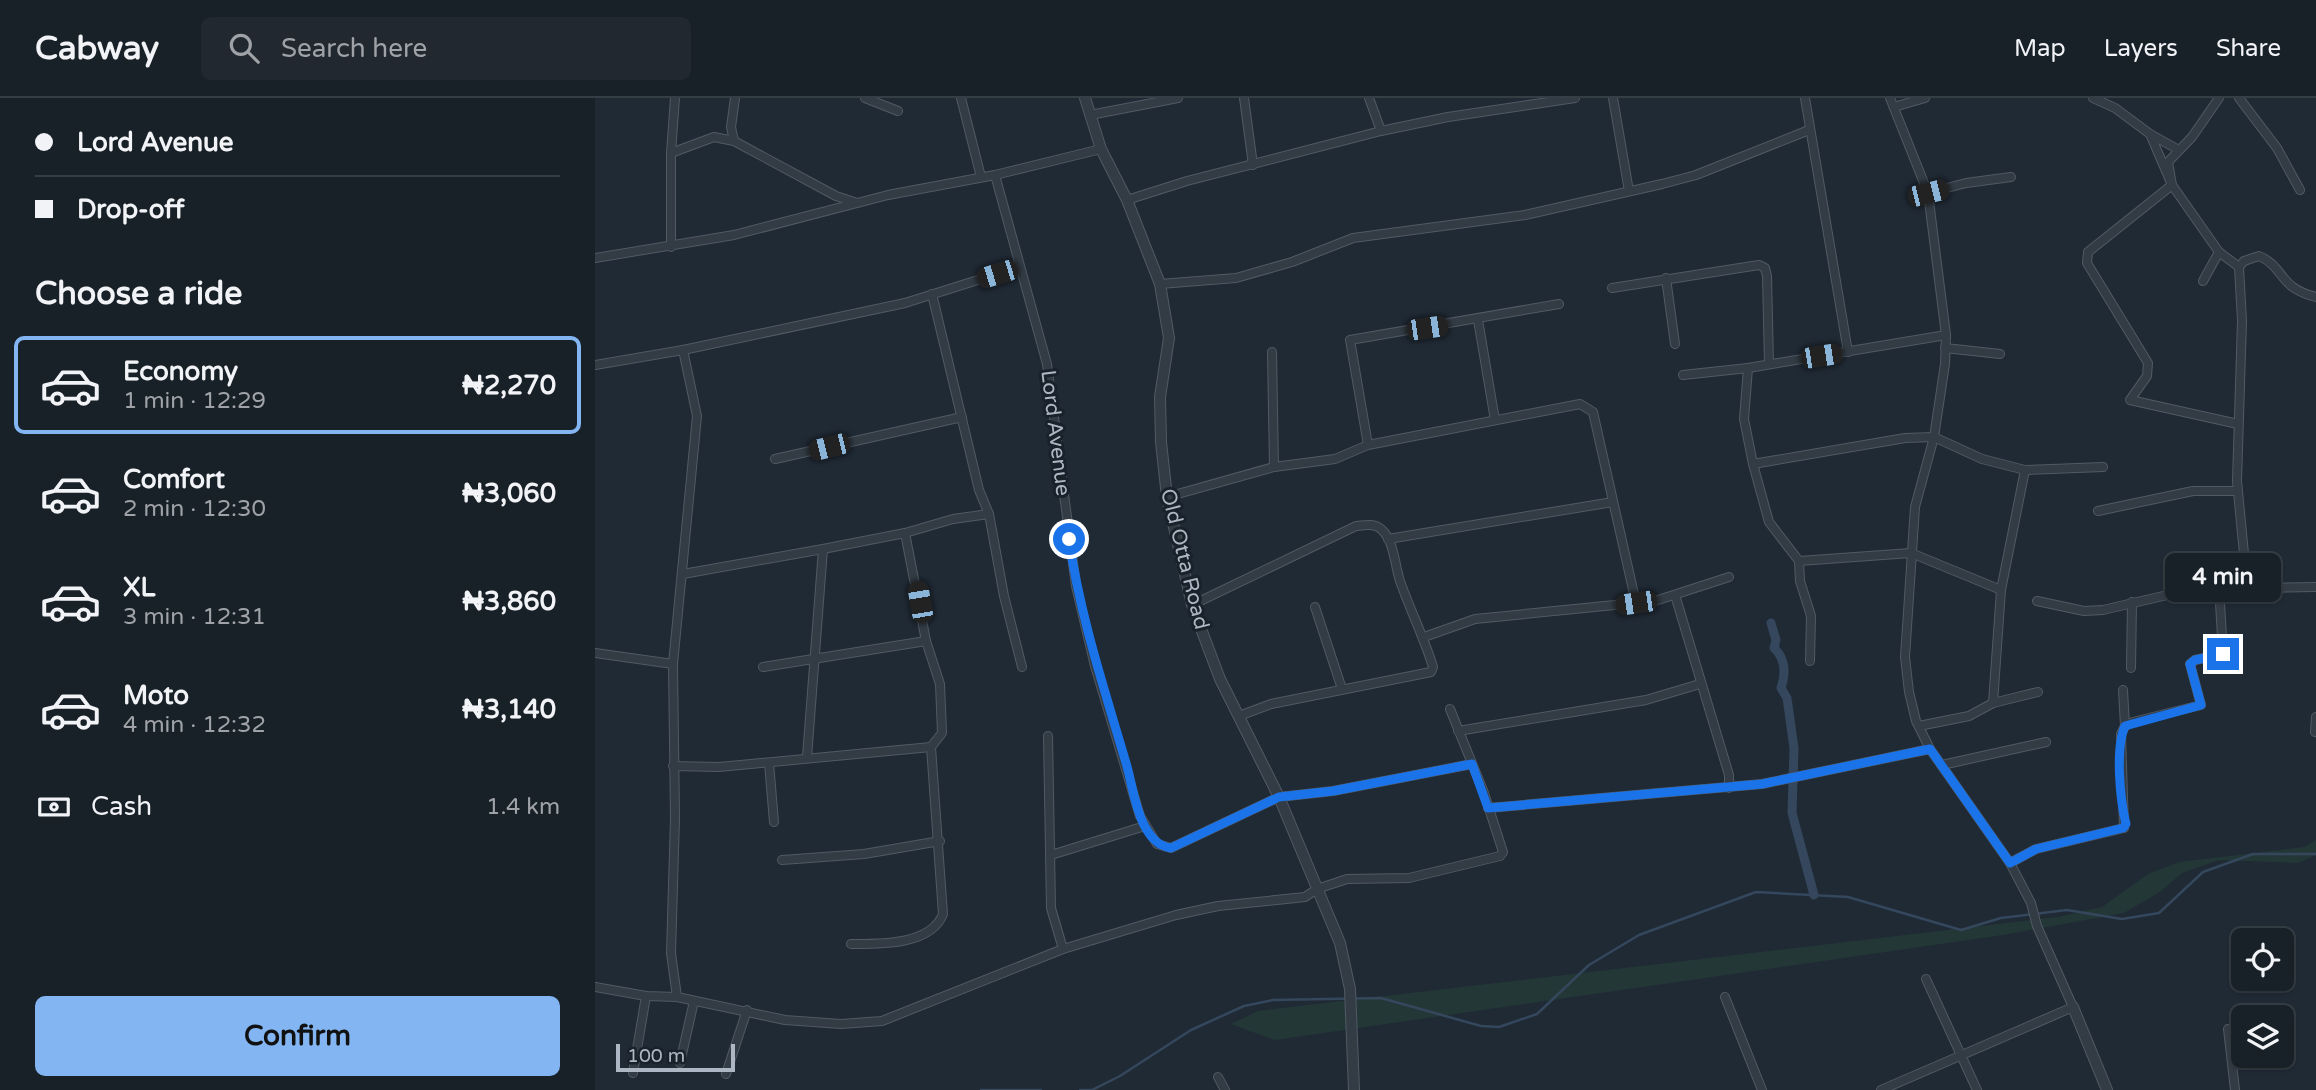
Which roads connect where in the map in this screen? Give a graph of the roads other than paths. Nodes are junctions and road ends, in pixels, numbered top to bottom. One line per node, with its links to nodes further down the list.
1 (675, 98): 29 (street)
2 (735, 98): 21 (street)
3 (865, 98): 19 (street)
4 (961, 98): 32 (street)
5 (1085, 98): 20 (street, Old Otta Road)
6 (1178, 98): 20 (street)
7 (1244, 98): 30 (street)
8 (1370, 98): 23 (street)
9 (1575, 98): 17 (street)
10 (1613, 98): 36 (street)
11 (1805, 98): 22 (street)
12 (1891, 98): 18 (street)
13 (1925, 98): 18 (street)
14 (2093, 98): 24 (street)
15 (2219, 98): 28 (street)
16 (2238, 98): 35 (street)
17 (1564, 99): 23 (street)
18 (1894, 107): 37 (street)
19 (898, 111)
20 (1090, 115): 27 (street, Old Otta Road)
21 (731, 127): 25 (street); 26 (street)
22 (1809, 130): 36 (street); 58 (street)
23 (1381, 131): 30 (street)
24 (2150, 134): 28 (street); 34 (street)
25 (714, 137): 26 (street); 29 (street)
26 (734, 141): 39 (street)
27 (1101, 149): 31 (street); 38 (street, Old Otta Road)
28 (2178, 149): 34 (street)
29 (671, 153): 40 (street)
30 (1252, 166): 38 (street)
31 (995, 174): 32 (street); 43 (street, Lord Avenue)
32 (981, 177): 39 (street)
33 (2011, 177): 37 (street)
34 (2172, 185): 41 (street); 66 (street)
35 (2300, 190)
36 (1629, 191): 47 (street)
37 (1928, 193): 53 (street)
38 (1127, 200): 47 (street, Old Otta Road)
39 (857, 203): 40 (street)
40 (671, 247): 42 (street)
41 (2219, 252): 44 (street); 46 (street)
42 (595, 258)
43 (1019, 267): 49 (street); 130 (street, Lord Avenue)
44 (2239, 267): 50 (street); 66 (street)
45 (1666, 278): 48 (street); 54 (street); 60 (street)
46 (2203, 281)
47 (1160, 284): 75 (street, Old Otta Road)
48 (1612, 288)
49 (933, 293): 56 (street); 64 (street)
50 (2316, 297)
51 (1559, 304): 52 (street)
52 (1478, 320): 65 (street); 68 (street)
53 (1946, 335): 55 (street); 58 (street)
54 (1675, 344)
55 (1945, 348): 59 (street); 67 (street)
56 (683, 350): 61 (street); 84 (street)
57 (1272, 352): 71 (street)
58 (1847, 352): 60 (street)
59 (2000, 354)
60 (1769, 364): 62 (street)
61 (595, 365)
62 (1748, 368): 63 (street); 70 (street)
63 (1683, 375)
64 (961, 417): 69 (street); 78 (street)
65 (1495, 420): 68 (street); 76 (street)
66 (2238, 424): 74 (street)
67 (1934, 438): 70 (street); 73 (street); 82 (street)
68 (1368, 445): 71 (street)
69 (775, 459)
70 (1753, 464): 83 (street)
71 (1274, 467): 75 (street)
72 (2103, 467): 73 (street)
73 (2025, 470): 89 (street)
74 (2237, 491): 77 (street); 87 (street)
75 (1167, 497): 94 (street, Old Otta Road)
76 (1613, 502): 80 (street); 93 (street)
77 (2098, 511)
78 (989, 514): 79 (street); 103 (street)
79 (905, 533): 81 (street); 97 (street)
80 (1388, 539): 94 (street); 96 (street)
81 (823, 549): 84 (street); 99 (street)
82 (1911, 553): 83 (street); 89 (street); 113 (street)
83 (1799, 561): 100 (street)
84 (683, 574): 101 (street)
85 (1729, 577): 90 (street)
86 (2219, 586): 87 (street); 92 (street); 114 (street)
87 (2247, 586): 88 (street)
88 (2316, 587)
89 (2001, 590): 109 (street)
90 (1675, 595): 93 (street); 105 (street)
91 (2037, 601): 92 (street)
92 (2132, 602): 104 (street)
93 (1636, 603): 96 (street)
94 (1192, 605): 111 (street, Old Otta Road)
95 (1315, 607): 106 (street)
96 (1424, 637): 106 (street)
97 (926, 641): 99 (street); 119 (street)
98 (595, 653): 101 (street)
99 (815, 660): 102 (street); 121 (street)
100 (1810, 661)
101 (673, 664): 125 (street)
102 (763, 667)
103 (1022, 667)
104 (2131, 668)
105 (1700, 684): 115 (street); 126 (street)
106 (1342, 689): 111 (street)
107 (2123, 690): 114 (street)
108 (2038, 692): 109 (street)
109 (1993, 703): 113 (street)
110 (1450, 709): 115 (street)
111 (1239, 716): 127 (street, Old Otta Road)
112 (2316, 717): 116 (street)
113 (1919, 726): 120 (street)
114 (2125, 726): 134 (street)
115 (1458, 731): 123 (street)
116 (2315, 732)
117 (1048, 736): 132 (street)
118 (2046, 742): 124 (street)
119 (931, 747): 121 (street); 131 (street)
120 (1930, 749): 124 (street); 126 (street)
121 (807, 757): 122 (street)
122 (769, 763): 125 (street); 129 (street)
123 (1472, 764): 127 (street); 128 (street)
124 (1942, 765): 134 (street)
125 (673, 766): 141 (street)
126 (1729, 788): 128 (street)
127 (1279, 797): 130 (street); 135 (street, Old Otta Road)
128 (1488, 808): 135 (street)
129 (774, 822)
130 (1145, 826): 132 (street)
131 (940, 841): 133 (street); 136 (street)
132 (1051, 855): 137 (street)
133 (782, 860)
134 (2010, 863): 144 (street)
135 (1317, 889): 137 (street); 153 (street, Old Otta Road)
136 (851, 944)
137 (1063, 949): 145 (street)
138 (1926, 979): 147 (street)
139 (595, 988): 140 (street)
140 (646, 996): 141 (street); 149 (street)
141 (677, 996): 143 (street)
142 (1725, 997): 154 (street)
143 (694, 1001): 145 (street); 148 (street)
144 (2073, 1007): 147 (street); 157 (street)
145 (747, 1010): 150 (street)
146 (2228, 1028): 158 (street)
147 (1961, 1056): 155 (street); 156 (street)
148 (680, 1063)
149 (633, 1073)
150 (726, 1074)
151 (1219, 1077): 152 (street)
152 (1225, 1090)
153 (1354, 1090)
154 (1762, 1090)
155 (1881, 1090)
156 (1977, 1090)
157 (2107, 1090)
158 (2235, 1090)

